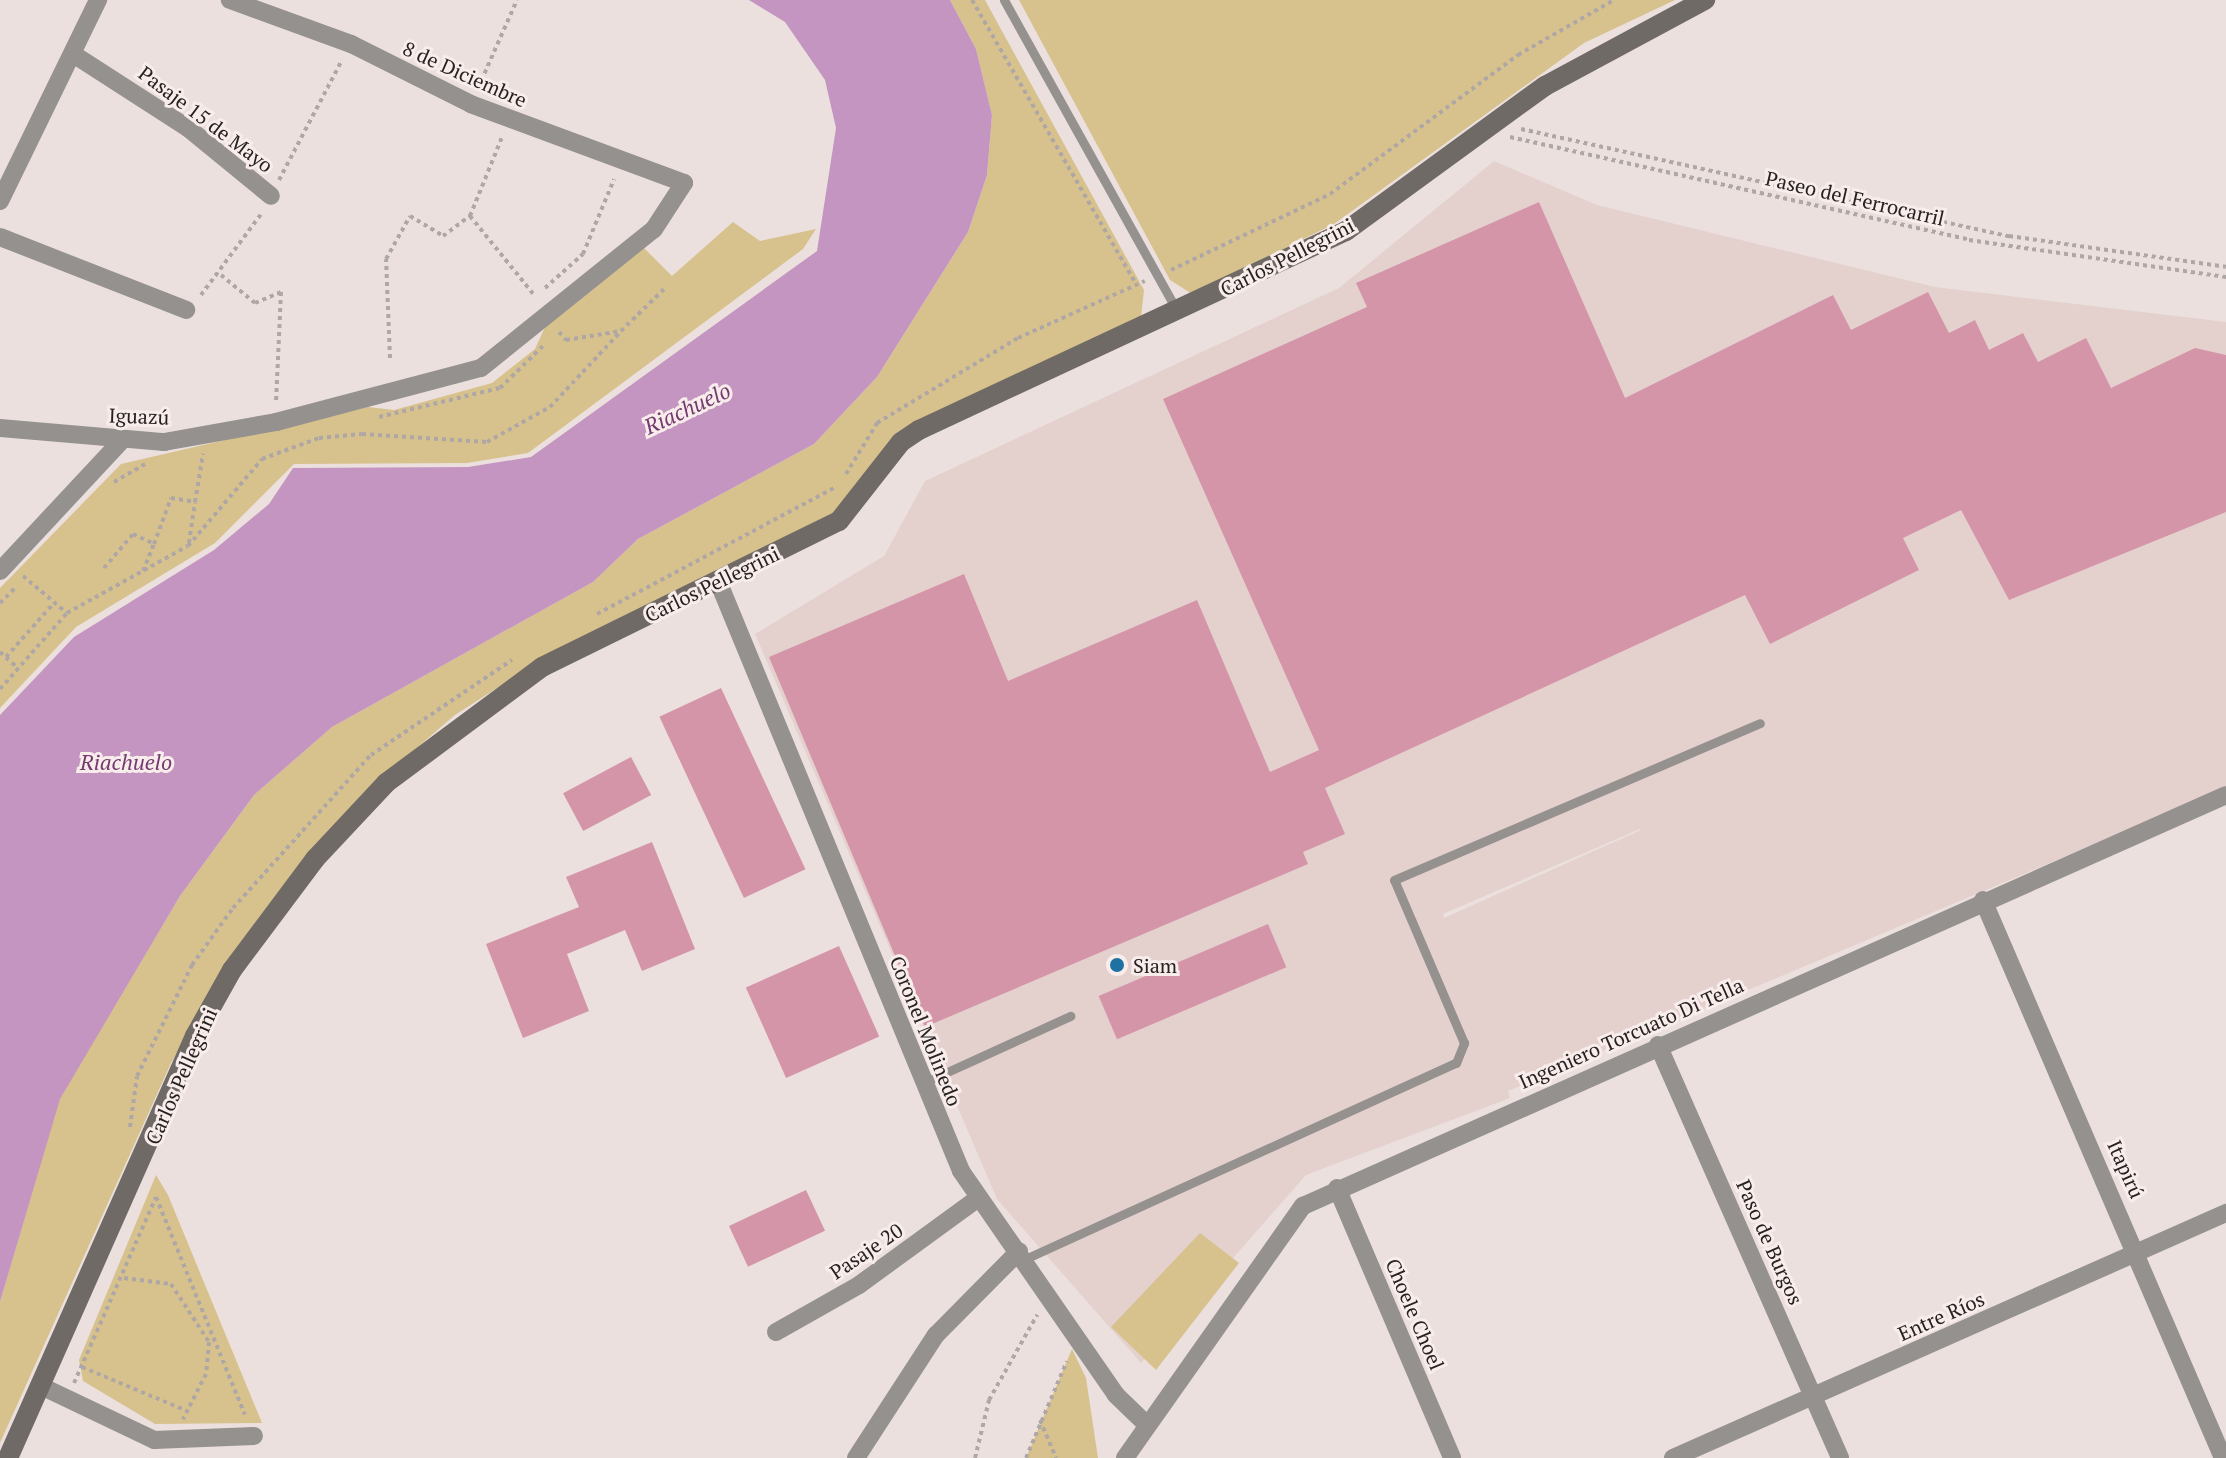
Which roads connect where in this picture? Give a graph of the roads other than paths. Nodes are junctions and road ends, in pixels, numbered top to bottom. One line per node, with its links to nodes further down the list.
1 (98, 0): 5 (street)
2 (230, 0): 6 (street, 8 de Diciembre)
3 (1004, 0): 11 (lane)
4 (1705, 0): 11 (street, Carlos Pellegrini)
5 (73, 54): 7 (street, Pasaje 15 de Mayo); 8 (street)
6 (684, 183): 13 (street, Iguazú)
7 (271, 196)
8 (0, 201)
9 (0, 237): 10 (street)
10 (186, 310)
11 (1177, 311): 15 (street, Carlos Pellegrini)
12 (0, 428): 13 (street, Iguazú)
13 (123, 439): 14 (street)
14 (3, 567)
15 (718, 581): 21 (street, Coronel Molinedo); 28 (street, Carlos Pellegrini)
16 (1760, 723): 26 (lane)
17 (2226, 795): 18 (street, Ingeniero Torcuato Di Tella)
18 (1983, 900): 20 (street, Ingeniero Torcuato Di Tella); 25 (street, Itapirú)
19 (1070, 1016): 21 (lane)
20 (1658, 1045): 22 (street, Ingeniero Torcuato Di Tella); 29 (street, Paso de Burgos)
21 (923, 1083): 23 (street, Coronel Molinedo)
22 (1337, 1188): 30 (street, Ingeniero Torcuato Di Tella); 35 (street, Choele Choel)
23 (977, 1199): 26 (street, Coronel Molinedo); 27 (street, Pasaje 20)
24 (2226, 1213): 25 (street, Entre Ríos)
25 (2138, 1252): 29 (street, Entre Ríos); 38 (street, Itapirú)
26 (1022, 1255): 30 (street, Coronel Molinedo); 33 (street)
27 (776, 1332)
28 (43, 1387): 31 (street); 32 (street, Carlos Pellegrini)
29 (1814, 1396): 36 (street, Entre Ríos); 37 (street, Paso de Burgos)
30 (1145, 1423): 34 (street)
31 (254, 1436)
32 (8, 1458)
33 (856, 1458)
34 (1125, 1458)
35 (1452, 1458)
36 (1673, 1458)
37 (1840, 1458)
38 (2223, 1458)

